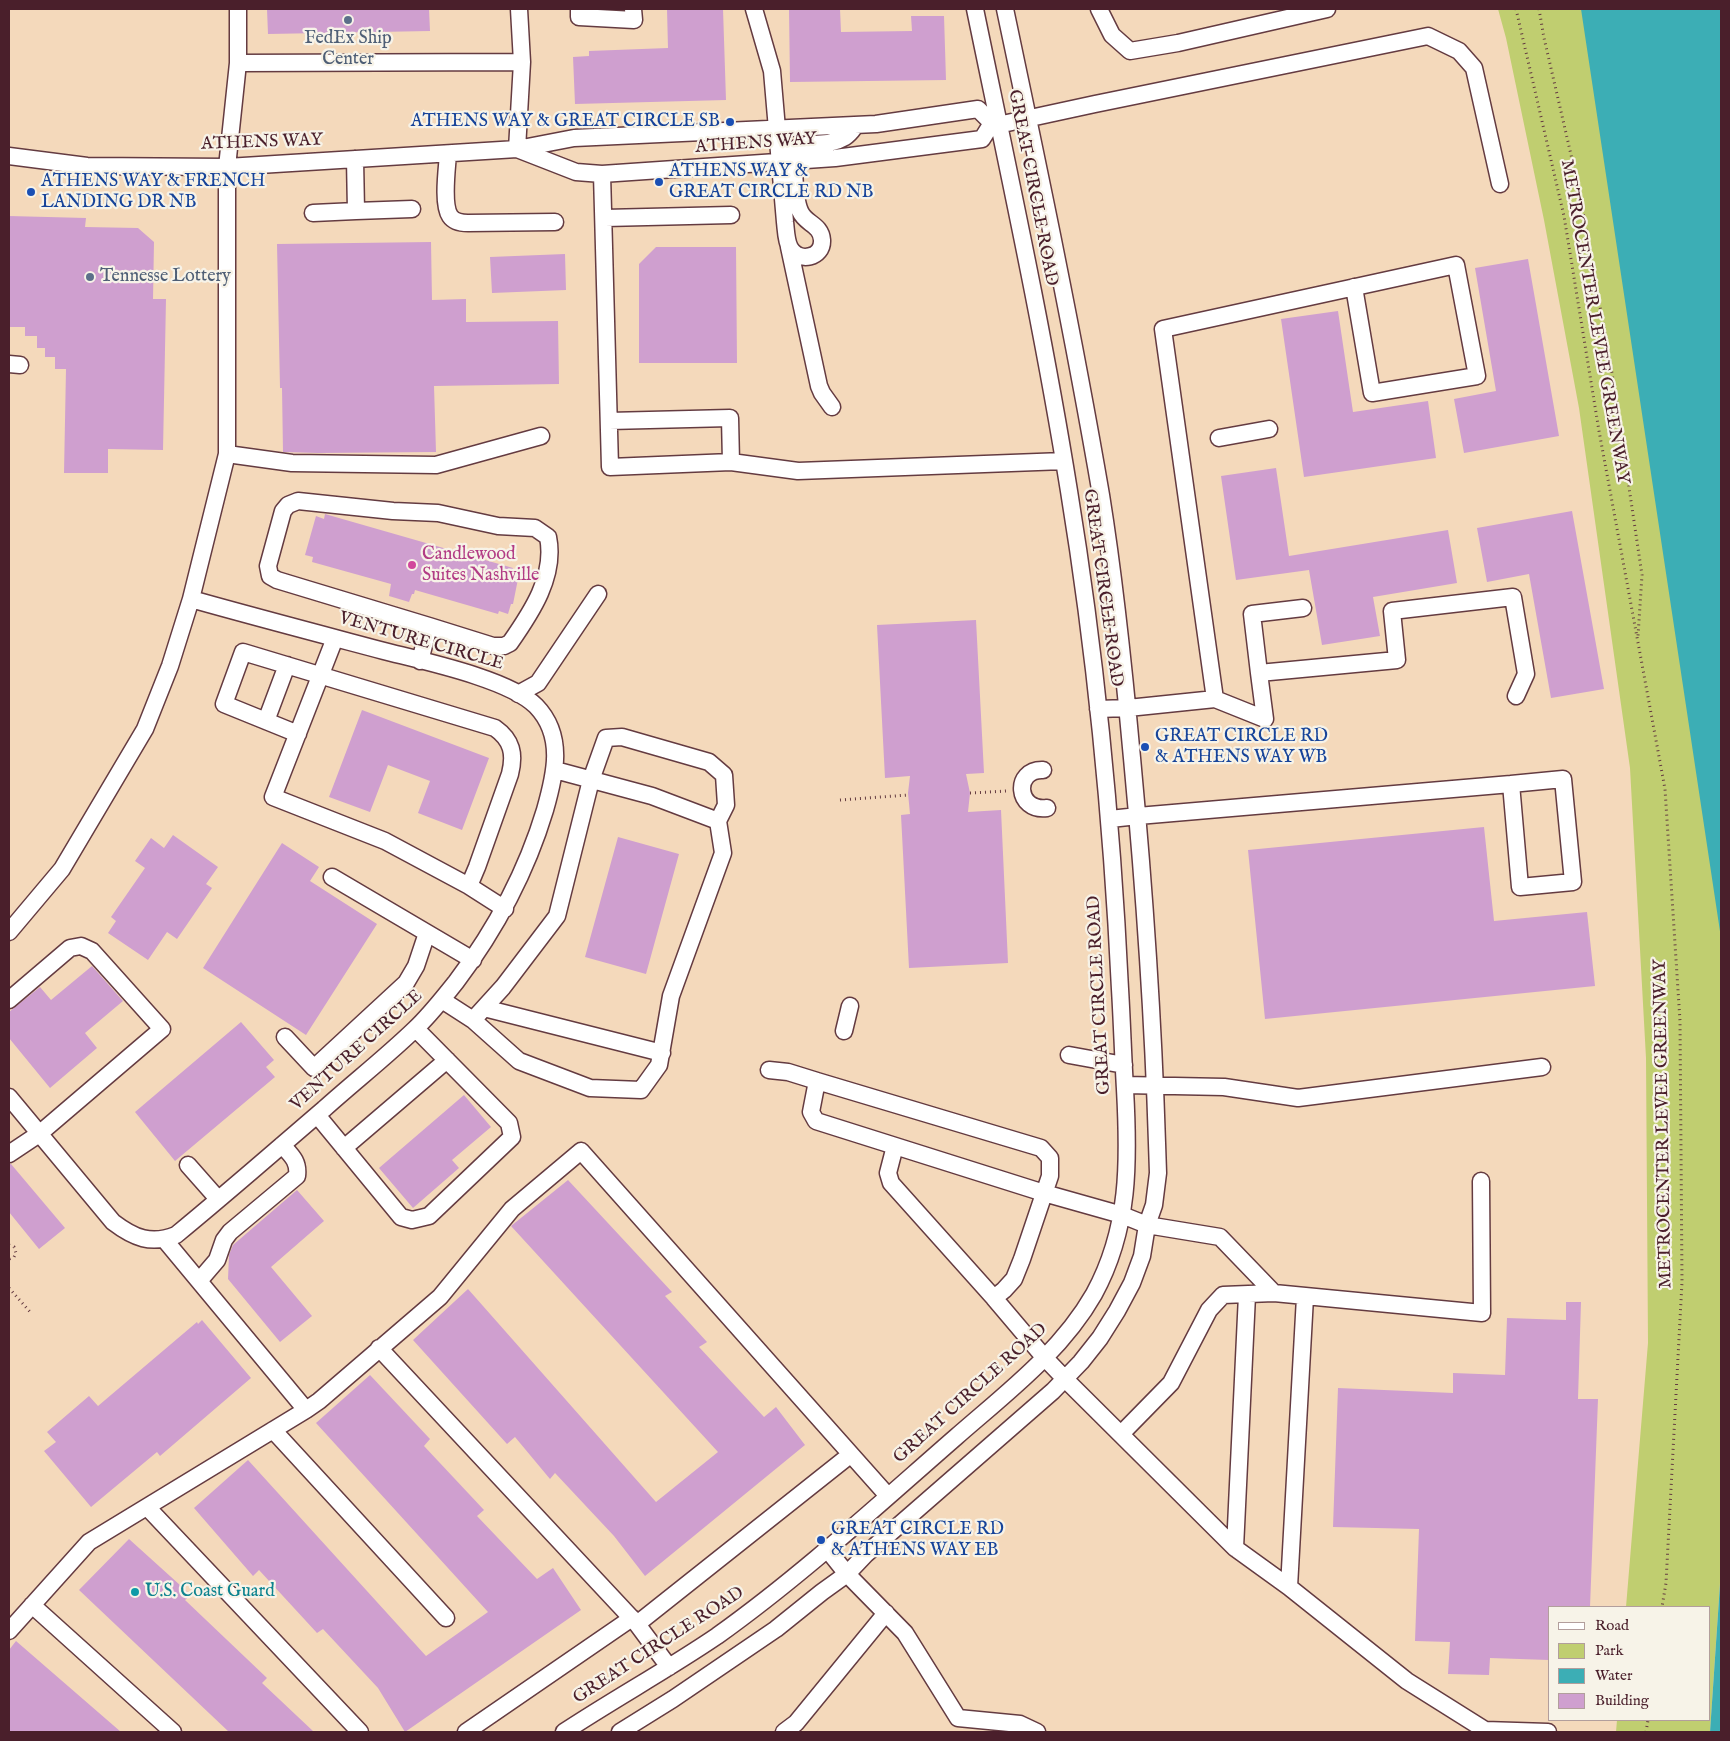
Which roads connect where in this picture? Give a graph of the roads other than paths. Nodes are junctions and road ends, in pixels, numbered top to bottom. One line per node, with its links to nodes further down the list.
1 (238, 9): 11 (street)
2 (519, 9): 10 (street)
3 (579, 9): 4 (street)
4 (634, 9)
5 (754, 9): 15 (street)
6 (975, 9): 13 (street, GREAT CIRCLE ROAD)
7 (1005, 9): 12 (street, GREAT CIRCLE ROAD)
8 (1099, 9): 9 (street)
9 (1327, 9)
10 (522, 62): 11 (street); 16 (street)
11 (238, 63): 21 (street)
12 (1028, 118): 13 (street); 23 (street); 52 (street, GREAT CIRCLE ROAD)
13 (995, 124): 14 (street, ATHENS WAY); 20 (street, ATHENS WAY); 38 (street, GREAT CIRCLE ROAD)
14 (856, 125): 15 (street, ATHENS WAY); 20 (street)
15 (777, 129): 16 (street, ATHENS WAY); 20 (street)
16 (517, 149): 17 (street, ATHENS WAY); 22 (street, ATHENS WAY)
17 (448, 154): 19 (street, ATHENS WAY); 29 (street)
18 (9, 156): 21 (street, ATHENS WAY)
19 (354, 159): 21 (street, ATHENS WAY); 25 (street)
20 (787, 162): 22 (street, ATHENS WAY); 30 (street); 30 (street)
21 (227, 167): 37 (street)
22 (602, 174): 28 (street)
23 (1500, 184)
24 (412, 209): 25 (street)
25 (356, 211): 26 (street)
26 (313, 213)
27 (731, 215): 28 (street)
28 (605, 218): 33 (street)
29 (555, 222)
30 (789, 247): 32 (street)
31 (1354, 287): 31 (street); 51 (street)
32 (832, 407)
33 (609, 421): 39 (street); 39 (street)
34 (1269, 429): 36 (street)
35 (541, 436): 37 (street)
36 (1219, 438)
37 (227, 454): 41 (street)
38 (1064, 461): 39 (street); 53 (street, GREAT CIRCLE ROAD)
39 (731, 462)
40 (598, 594): 49 (street)
41 (191, 599): 44 (street, VENTURE CIRCLE); 67 (street)
42 (1303, 608): 47 (street)
43 (429, 626): 43 (street); 45 (street)
44 (335, 638): 45 (street, VENTURE CIRCLE); 48 (street)
45 (420, 661): 49 (street, VENTURE CIRCLE)
46 (287, 665): 48 (street); 54 (street); 54 (street)
47 (1260, 673): 50 (street); 51 (street)
48 (320, 676): 55 (street); 65 (street)
49 (518, 694): 56 (street, VENTURE CIRCLE)
50 (1516, 696)
51 (1215, 699): 52 (street)
52 (1128, 708): 53 (street); 61 (street, GREAT CIRCLE ROAD)
53 (1098, 709): 62 (street, GREAT CIRCLE ROAD)
54 (266, 722): 55 (street)
55 (298, 734): 65 (street)
56 (555, 770): 58 (street); 66 (street, VENTURE CIRCLE)
57 (1043, 770): 60 (street)
58 (591, 780): 63 (street); 63 (street); 73 (street)
59 (1511, 784): 59 (street); 61 (street)
60 (1047, 808)
61 (1138, 816): 62 (street); 85 (street, GREAT CIRCLE ROAD)
62 (1110, 819): 80 (street, GREAT CIRCLE ROAD)
63 (718, 821): 77 (street)
64 (332, 877): 68 (street)
65 (469, 886): 66 (street)
66 (505, 908): 69 (street, VENTURE CIRCLE)
67 (9, 932)
68 (427, 933): 69 (street); 76 (street)
69 (473, 960): 71 (street, VENTURE CIRCLE)
70 (9, 1000): 88 (street)
71 (442, 1000): 73 (street); 74 (street, VENTURE CIRCLE)
72 (850, 1006): 75 (street)
73 (478, 1014): 77 (street); 77 (street)
74 (416, 1029): 79 (street); 87 (street, VENTURE CIRCLE)
75 (844, 1031)
76 (286, 1037)
77 (662, 1053)
78 (1069, 1055): 80 (street)
79 (447, 1060): 91 (street); 91 (street)
80 (1124, 1065): 84 (street, GREAT CIRCLE ROAD)
81 (1542, 1067): 85 (street)
82 (769, 1070): 83 (street)
83 (817, 1080): 90 (street); 95 (street)
84 (1125, 1085): 85 (street); 97 (street, GREAT CIRCLE ROAD)
85 (1155, 1085): 98 (street, GREAT CIRCLE ROAD)
86 (9, 1097): 88 (street)
87 (317, 1115): 89 (street, VENTURE CIRCLE); 91 (street)
88 (39, 1134): 92 (street); 99 (street)
89 (282, 1145): 96 (street, VENTURE CIRCLE); 100 (street)
90 (895, 1146): 95 (street); 104 (street)
91 (344, 1148)
92 (9, 1154)
93 (188, 1165): 96 (street)
94 (1481, 1181): 103 (street)
95 (1044, 1193): 97 (street); 104 (street)
96 (218, 1199): 99 (street, VENTURE CIRCLE)
97 (1122, 1215): 98 (street); 106 (street, GREAT CIRCLE ROAD)
98 (1147, 1225): 101 (street); 107 (street, GREAT CIRCLE ROAD)
99 (164, 1239): 100 (street)
100 (199, 1281): 108 (street)
101 (1274, 1294): 102 (street); 103 (street)
102 (1247, 1295): 110 (street); 114 (street)
103 (1305, 1296): 117 (street)
104 (994, 1298): 106 (street)
105 (379, 1348): 108 (street); 111 (street); 121 (street)
106 (1044, 1357): 107 (street); 112 (street, GREAT CIRCLE ROAD)
107 (1065, 1379): 110 (street); 116 (street, GREAT CIRCLE ROAD)
108 (306, 1410): 109 (street)
109 (272, 1430): 113 (street); 120 (street)
110 (1121, 1434): 114 (street)
111 (850, 1455): 112 (street); 121 (street)
112 (888, 1496): 115 (street, GREAT CIRCLE ROAD)
113 (146, 1507): 118 (street); 127 (street)
114 (1235, 1548): 117 (street)
115 (827, 1549): 116 (street); 123 (street, GREAT CIRCLE ROAD)
116 (847, 1574): 119 (street); 130 (street, GREAT CIRCLE ROAD)
117 (1289, 1587): 133 (street)
118 (32, 1605): 122 (street); 126 (street)
119 (886, 1614): 124 (street); 131 (street)
120 (446, 1618)
121 (634, 1621): 123 (street); 128 (street)
122 (9, 1631)
123 (669, 1667): 125 (street, GREAT CIRCLE ROAD)
124 (960, 1725): 132 (street)
125 (586, 1726): 129 (street, GREAT CIRCLE ROAD)
126 (173, 1732)
127 (360, 1732)
128 (466, 1732)
129 (564, 1732)
130 (620, 1732)
131 (784, 1732)
132 (1037, 1732)
133 (1548, 1732)

